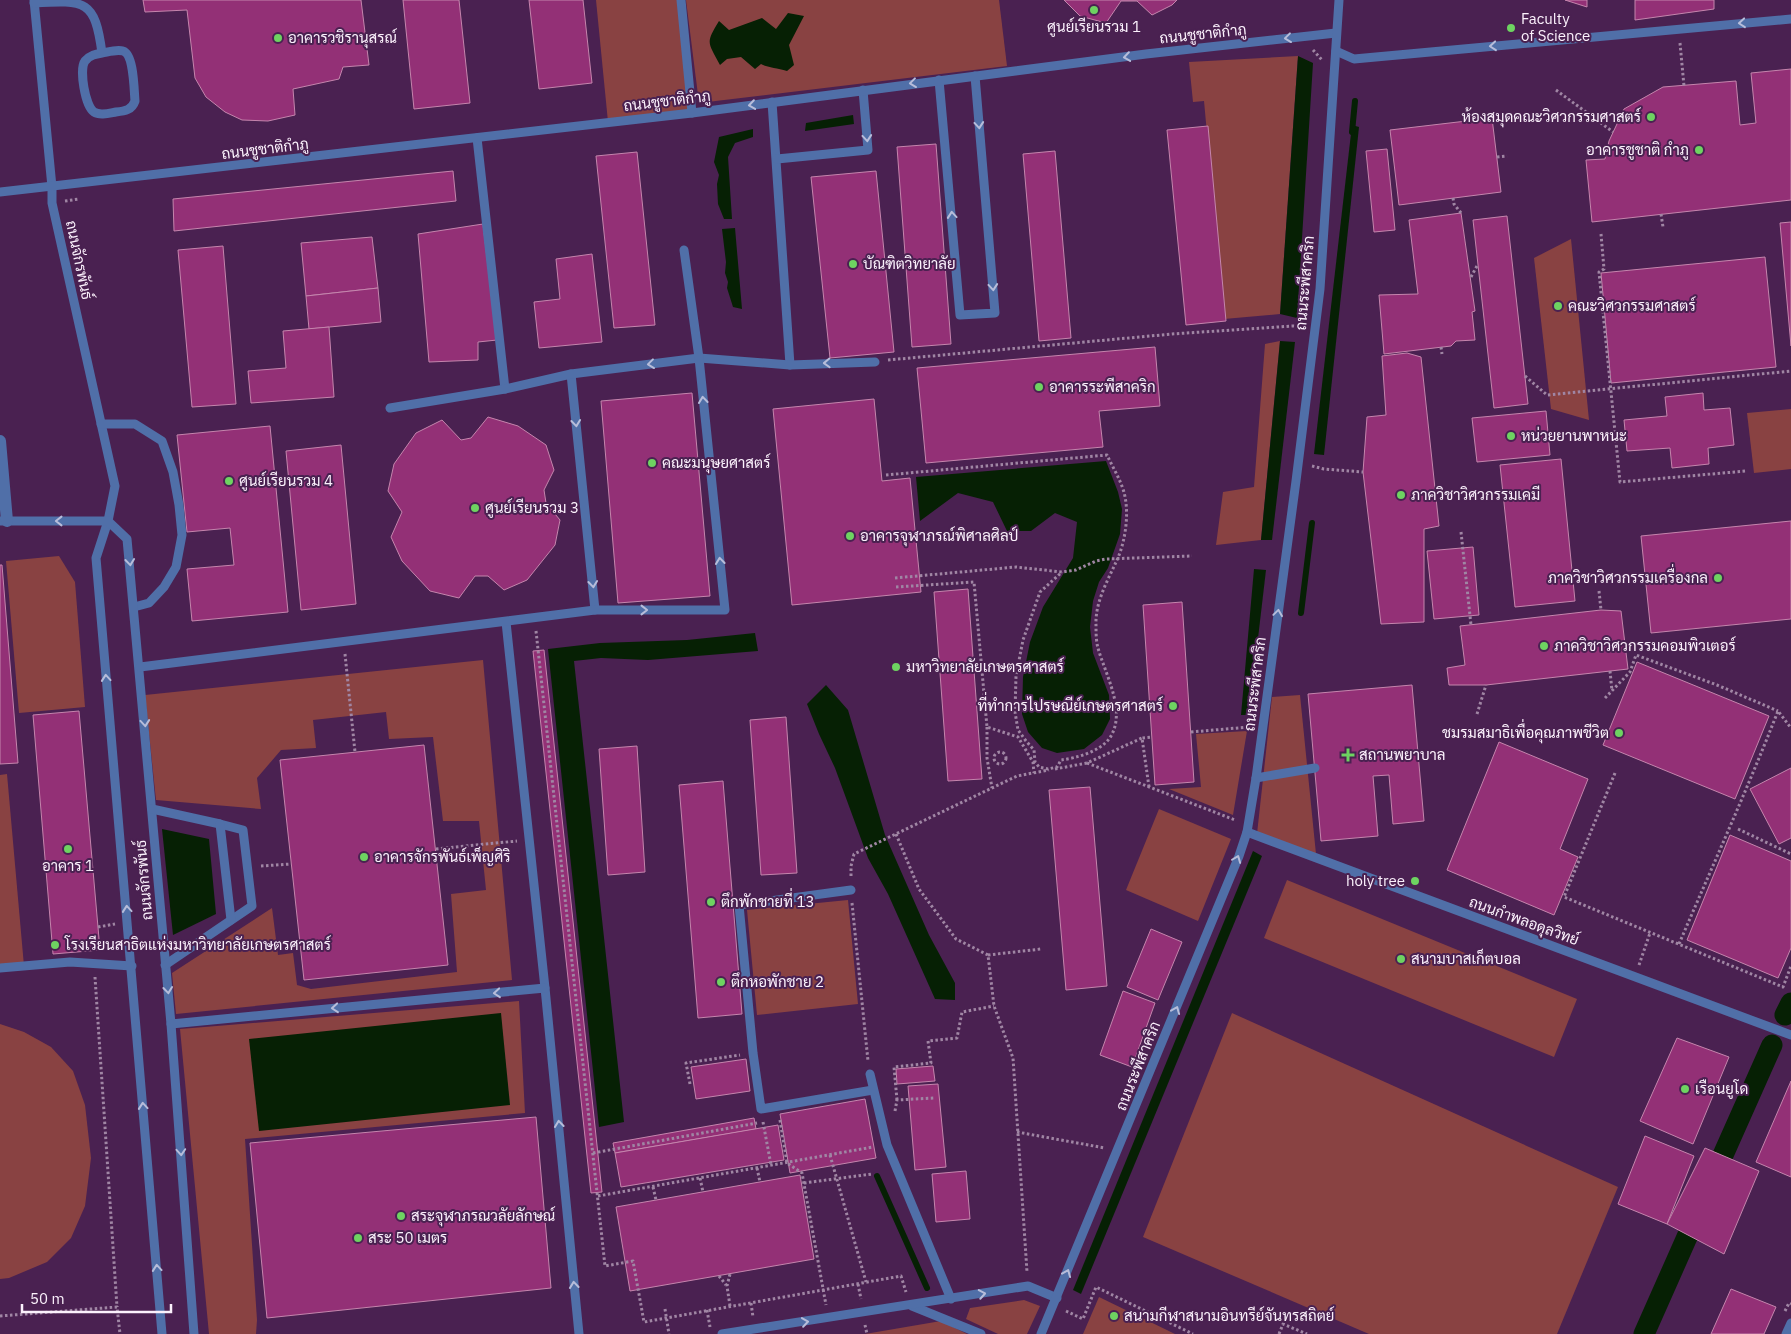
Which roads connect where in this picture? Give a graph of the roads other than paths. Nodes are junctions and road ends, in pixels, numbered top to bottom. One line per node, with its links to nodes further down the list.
1 (681, 0): 12 (lane)
2 (1339, 0): 5 (lane, ถนนระพีสาคริก)
3 (34, 2): 7 (lane); 15 (lane, ถนนจักรพันธ์)
4 (1791, 19): 6 (lane, one-way to 6)
5 (1336, 32): 6 (lane, ถนนระพีสาคริก); 8 (lane, ถนนชูชาติกำภู, one-way to 8)
6 (1336, 51): 33 (lane, ถนนระพีสาคริก, one-way to 6)
7 (102, 52): 7 (lane)
8 (975, 76): 9 (lane, ถนนชูชาติกำภู); 9 (lane, one-way to 9)
9 (939, 80): 10 (lane, ถนนชูชาติกำภู, one-way to 10)
10 (863, 90): 11 (lane, ถนนชูชาติกำภู); 14 (lane, one-way to 14)
11 (772, 102): 12 (lane, ถนนชูชาติกำภู, one-way to 12); 14 (lane)
12 (692, 113): 13 (lane, ถนนชูชาติกำภู)
13 (477, 138): 15 (lane, ถนนชูชาติกำภู); 22 (lane)
14 (777, 159): 20 (lane)
15 (52, 187): 16 (lane, ถนนชูชาติกำภู); 24 (lane, ถนนจักรพันธ์)
16 (0, 192)
17 (684, 250): 18 (lane)
18 (699, 358): 20 (lane); 21 (lane, one-way to 21); 29 (lane, one-way to 18)
19 (875, 362): 20 (lane, one-way to 20)
20 (790, 365)
21 (571, 374): 22 (lane); 29 (lane, one-way to 29)
22 (505, 389): 23 (lane)
23 (390, 408)
24 (101, 424): 27 (lane, ถนนจักรพันธ์); 28 (lane)
25 (0, 441): 26 (street)
26 (3, 521): 27 (lane, one-way to 26)
27 (108, 522): 28 (lane, ถนนจักรพันธ์, one-way to 28); 40 (lane, ถนนจักรพันธ์, one-way to 27)
28 (134, 607): 31 (lane, ถนนจักรพันธ์)
29 (595, 610): 30 (lane)
30 (506, 622): 31 (lane); 42 (lane)
31 (140, 667): 34 (lane, ถนนจักรพันธ์, one-way to 34)
32 (1315, 768): 33 (lane)
33 (1256, 778): 36 (lane, ถนนระพีสาคริก)
34 (152, 809): 35 (lane); 39 (lane, ถนนจักรพันธ์)
35 (220, 824): 38 (lane); 38 (lane)
36 (1247, 832): 44 (lane, ถนนกำพลอดุลวิทย์); 47 (lane, ถนนระพีสาคริก, one-way to 36)
37 (851, 890): 46 (lane)
38 (231, 920): 39 (lane)
39 (165, 965): 43 (lane, ถนนจักรพันธ์, one-way to 43)
40 (132, 966): 41 (lane); 51 (lane, ถนนจักรพันธ์, one-way to 40)
41 (0, 968)
42 (545, 988): 43 (lane, one-way to 43); 53 (lane, one-way to 42)
43 (171, 1024): 52 (lane, ถนนจักรพันธ์, one-way to 52)
44 (1791, 1035)
45 (870, 1074): 46 (lane)
46 (873, 1090): 48 (lane)
47 (1057, 1298): 48 (lane, one-way to 47); 56 (lane, ถนนระพีสาคริก)
48 (951, 1299): 49 (lane)
49 (910, 1306): 54 (lane, one-way to 49); 55 (lane)
50 (1791, 1323): 57 (lane)
51 (162, 1334)
52 (194, 1334)
53 (579, 1334)
54 (722, 1334)
55 (981, 1334)
56 (1041, 1334)
57 (1786, 1334)

